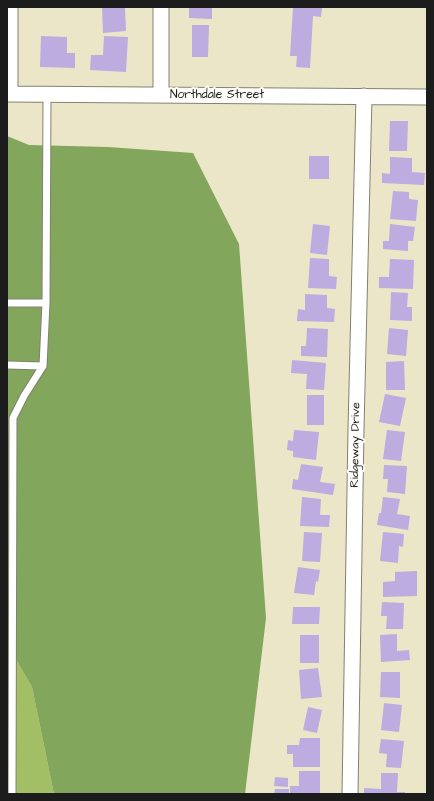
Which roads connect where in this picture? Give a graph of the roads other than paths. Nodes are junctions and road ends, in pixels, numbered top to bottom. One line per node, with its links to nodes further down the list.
1 (10, 7): 3 (street)
2 (161, 7): 5 (street)
3 (8, 94): 4 (street, Northdale Street)
4 (47, 94): 5 (street, Northdale Street); 8 (lane)
5 (161, 95): 6 (street, Northdale Street)
6 (364, 96): 7 (street, Northdale Street); 13 (street, Ridgeway Drive)
7 (427, 97)
8 (46, 302): 9 (lane); 11 (lane)
9 (7, 303)
10 (7, 365): 11 (lane)
11 (43, 366): 12 (lane)
12 (12, 794)
13 (350, 794)

